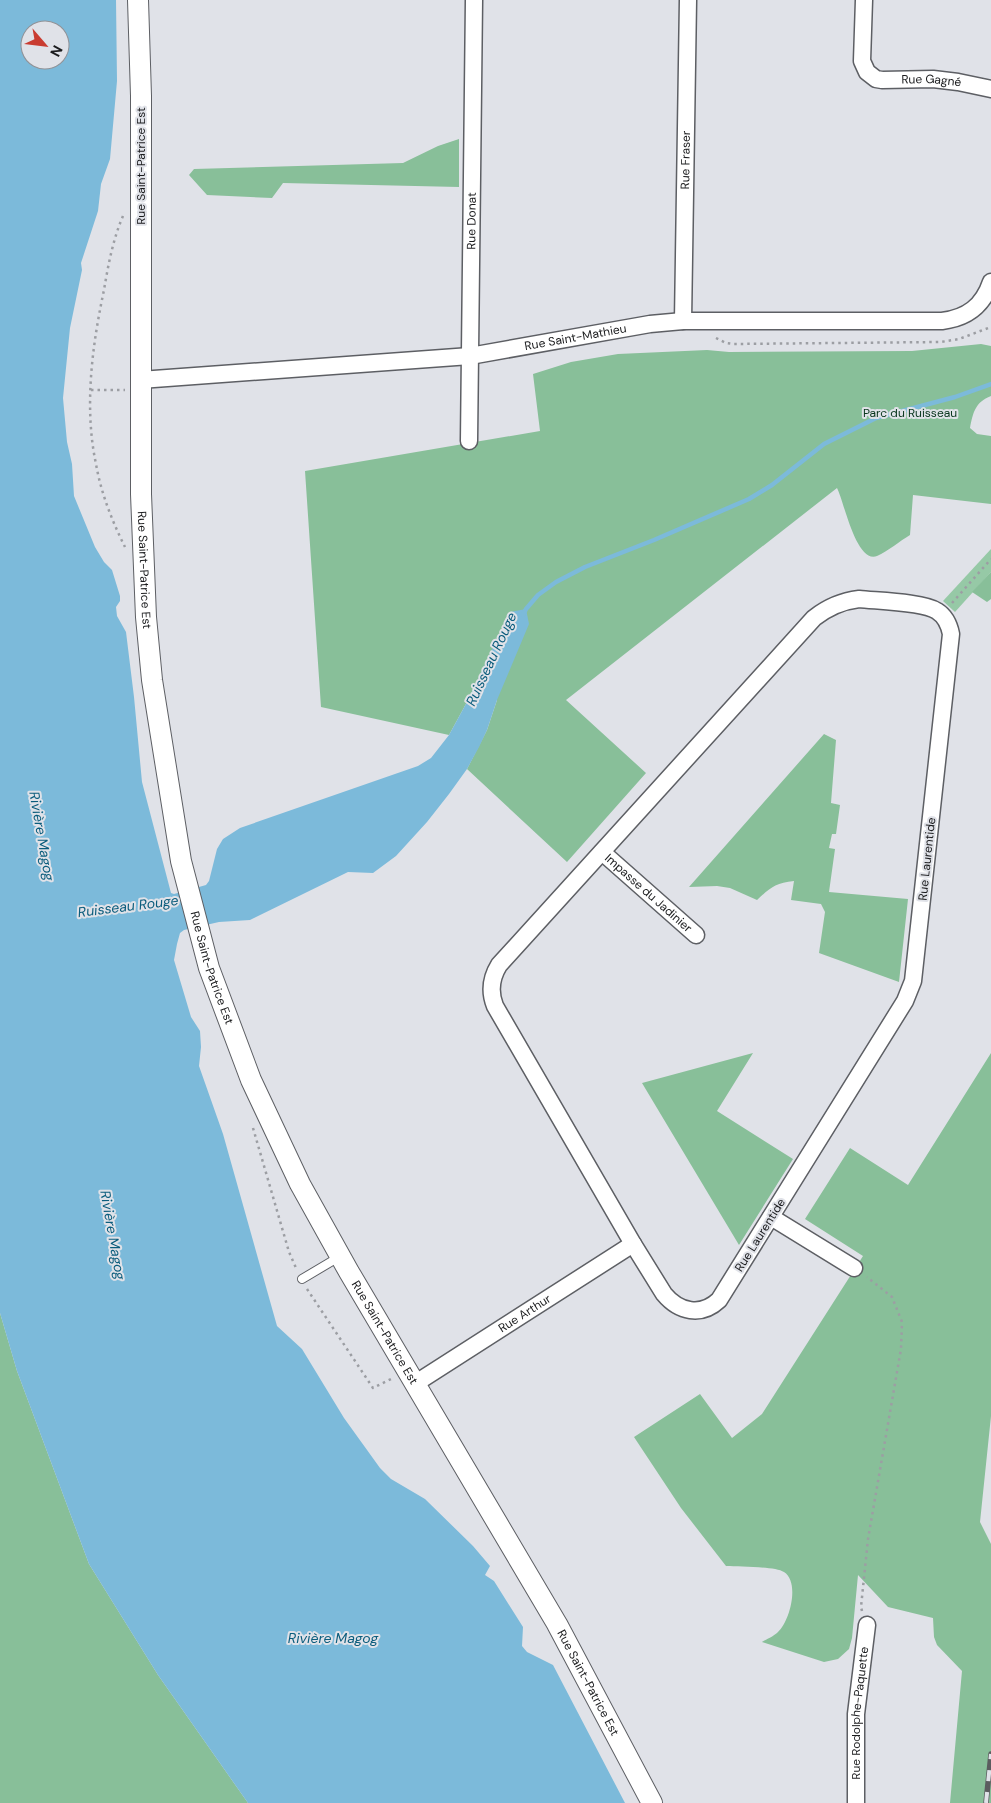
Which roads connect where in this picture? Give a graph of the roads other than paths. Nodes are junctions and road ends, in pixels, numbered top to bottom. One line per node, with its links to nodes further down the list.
1 (138, 0): 9 (street, Rue Saint-Patrice Est)
2 (474, 0): 8 (street, Rue Donat)
3 (688, 0): 7 (street, Rue Fraser)
4 (864, 0): 5 (street, Rue Gagné)
5 (991, 89)
6 (991, 282): 7 (street, Rue Saint-Mathieu)
7 (684, 320): 8 (street, Rue Saint-Mathieu)
8 (470, 356): 9 (street, Rue Saint-Mathieu); 10 (street, Rue Donat)
9 (140, 380): 15 (street, Rue Saint-Patrice Est)
10 (469, 441)
11 (602, 852): 12 (street, Impasse du Jadinier); 13 (street, Rue Laurentide); 14 (street, Rue Laurentide)
12 (696, 935)
13 (771, 1216): 14 (street, Rue Laurentide); 16 (street)
14 (632, 1244): 18 (street, Rue Arthur)
15 (340, 1256): 17 (lane); 18 (street, Rue Saint-Patrice Est)
16 (854, 1268)
17 (302, 1279)
18 (416, 1383): 20 (street, Rue Saint-Patrice Est)
19 (867, 1625): 21 (street, Rue Rodolphe-Paquette)
20 (652, 1803)
21 (856, 1803)

